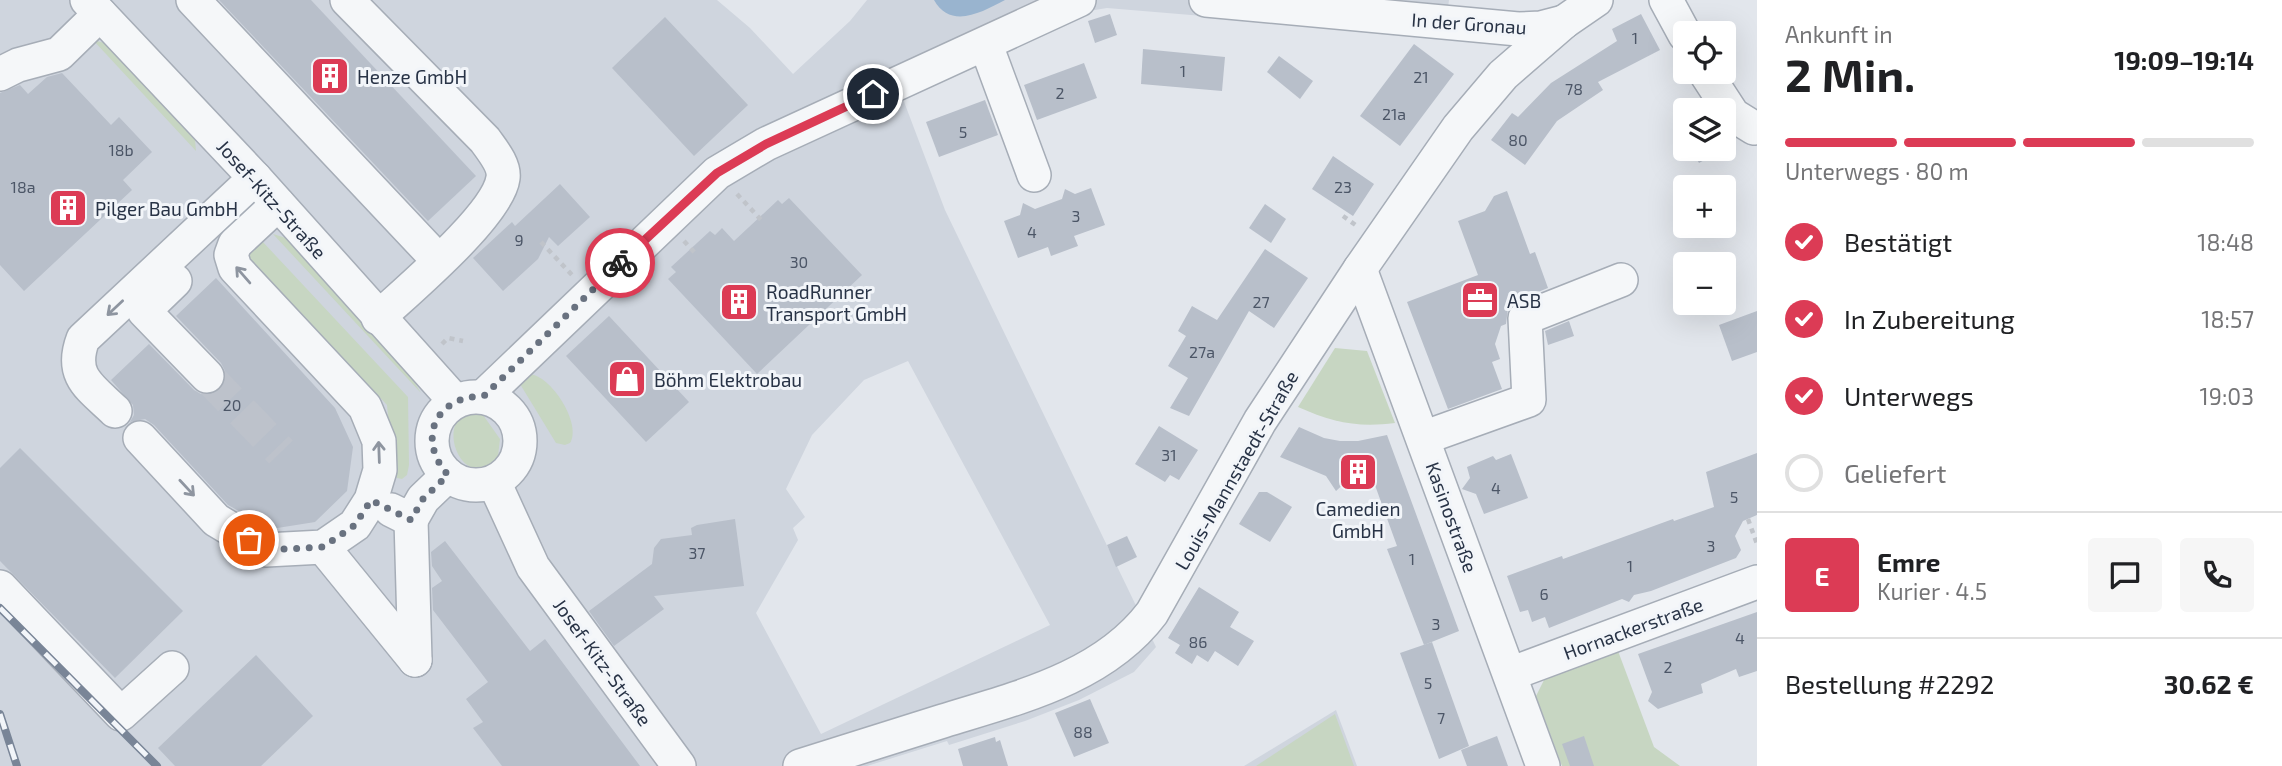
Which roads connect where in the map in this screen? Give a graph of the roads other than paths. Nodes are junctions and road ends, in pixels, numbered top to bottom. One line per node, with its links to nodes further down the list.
1 (194, 0): 16 (street)
2 (347, 0): 16 (street)
3 (1079, 0): 10 (street)
4 (1206, 0): 9 (street, In der Gronau)
5 (1596, 0): 9 (street, Louis-Mannstaedt-Straße)
6 (1666, 0): 8 (street)
7 (93, 7): 11 (street); 15 (street, Josef-Kitz-Straße)
8 (1677, 21)
9 (1564, 22): 17 (street, Louis-Mannstaedt-Straße)
10 (986, 45): 14 (street); 21 (street)
11 (0, 74)
12 (1713, 84): 13 (street)
13 (1754, 128)
14 (1034, 175)
15 (266, 191): 19 (street, Josef-Kitz-Straße); 20 (street); 22 (street, one-way to 22); 27 (street, one-way to 15)
16 (439, 261): 19 (street)
17 (1360, 269): 24 (street, Kasinostraße); 35 (street, Louis-Mannstaedt-Straße)
18 (1620, 280): 24 (street)
19 (378, 318): 21 (street, Josef-Kitz-Straße)
20 (207, 376)
21 (469, 399): 25 (street); 26 (street)
22 (115, 411)
23 (140, 438): 29 (street, one-way to 29)
24 (1423, 438): 33 (street, Kasinostraße)
25 (448, 475): 26 (street); 28 (street)
26 (494, 482): 34 (street, Josef-Kitz-Straße)
27 (371, 500): 28 (street); 29 (street)
28 (411, 520): 29 (street)
29 (323, 547)
30 (1757, 582): 33 (street, Hornackerstraße)
31 (0, 587): 32 (street)
32 (172, 668)
33 (1510, 674): 36 (street, Kasinostraße)
34 (679, 766)
35 (800, 766)
36 (1543, 766)

